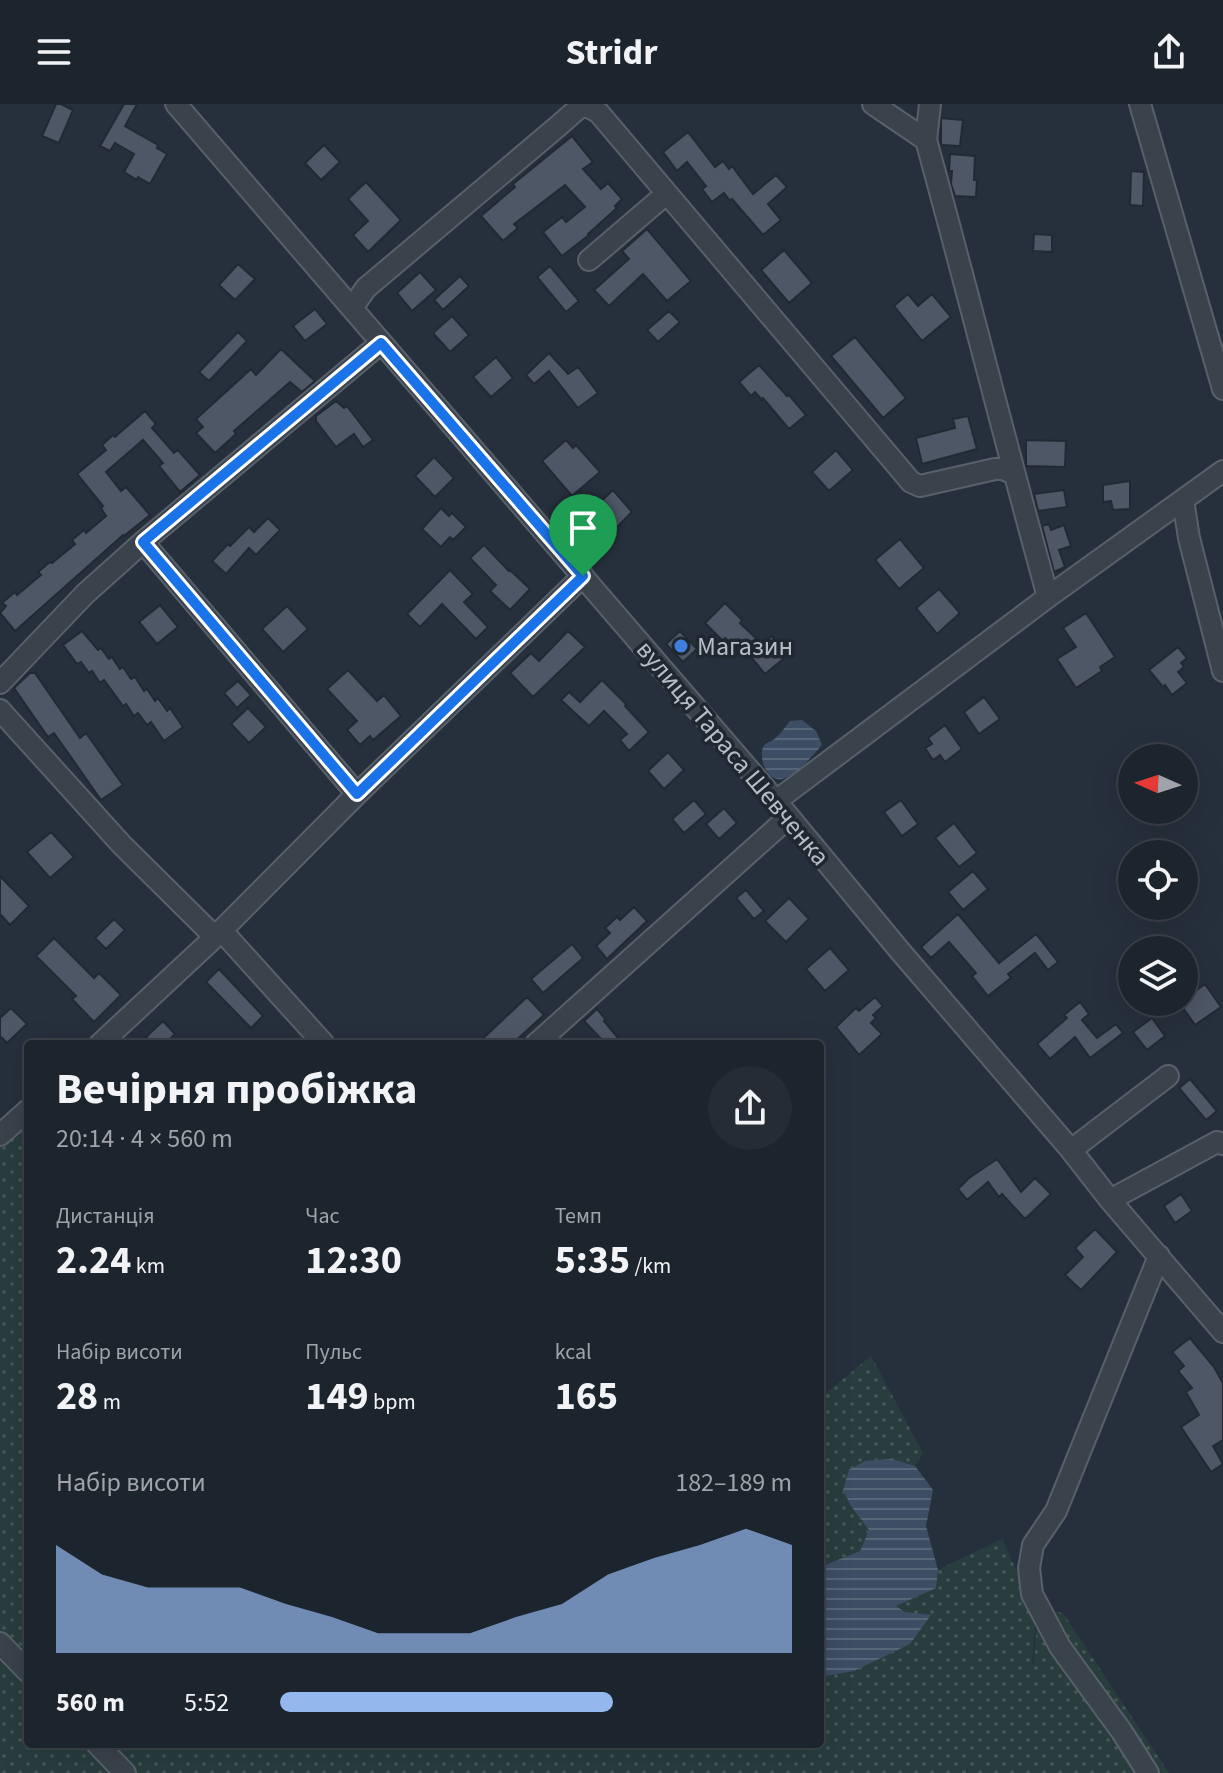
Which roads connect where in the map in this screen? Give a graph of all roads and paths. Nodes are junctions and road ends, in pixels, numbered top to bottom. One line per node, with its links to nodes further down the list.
1 (176, 104): 9 (street, вулиця Тараса Шевченка)
2 (873, 104): 6 (street)
3 (930, 104): 6 (street)
4 (1140, 104): 11 (street)
5 (580, 105): 7 (street); 9 (street)
6 (926, 140): 13 (street)
7 (666, 194): 8 (street); 13 (street)
8 (589, 260)
9 (352, 308): 10 (street, вулиця Тараса Шевченка)
10 (381, 343): 15 (street); 16 (street, вулиця Тараса Шевченка)
11 (1223, 389)
12 (1223, 471): 14 (street)
13 (1014, 474): 17 (street)
14 (1183, 500): 17 (street); 18 (street)
15 (143, 542): 19 (street); 21 (street)
16 (583, 576): 21 (street); 22 (street, вулиця Тараса Шевченка)
17 (1048, 597): 22 (street)
18 (1223, 671)
19 (0, 683)
20 (0, 710): 23 (street)
21 (357, 794): 23 (street)
22 (782, 809): 26 (street); 31 (street, вулиця Тараса Шевченка)
23 (218, 934): 24 (street); 25 (street)
24 (105, 1040)
25 (320, 1040)
26 (540, 1040)
27 (1168, 1076): 31 (street)
28 (24, 1114): 29 (street)
29 (0, 1135)
30 (1223, 1144): 32 (street)
31 (1071, 1150): 32 (street, вулиця Тараса Шевченка)
32 (1110, 1200): 33 (street, вулиця Тараса Шевченка)
33 (1159, 1256): 34 (street, вулиця Тараса Шевченка); 39 (street)
34 (1223, 1332)
35 (0, 1643): 36 (street)
36 (24, 1668)
37 (101, 1748): 38 (street)
38 (125, 1773)
39 (1148, 1773)

